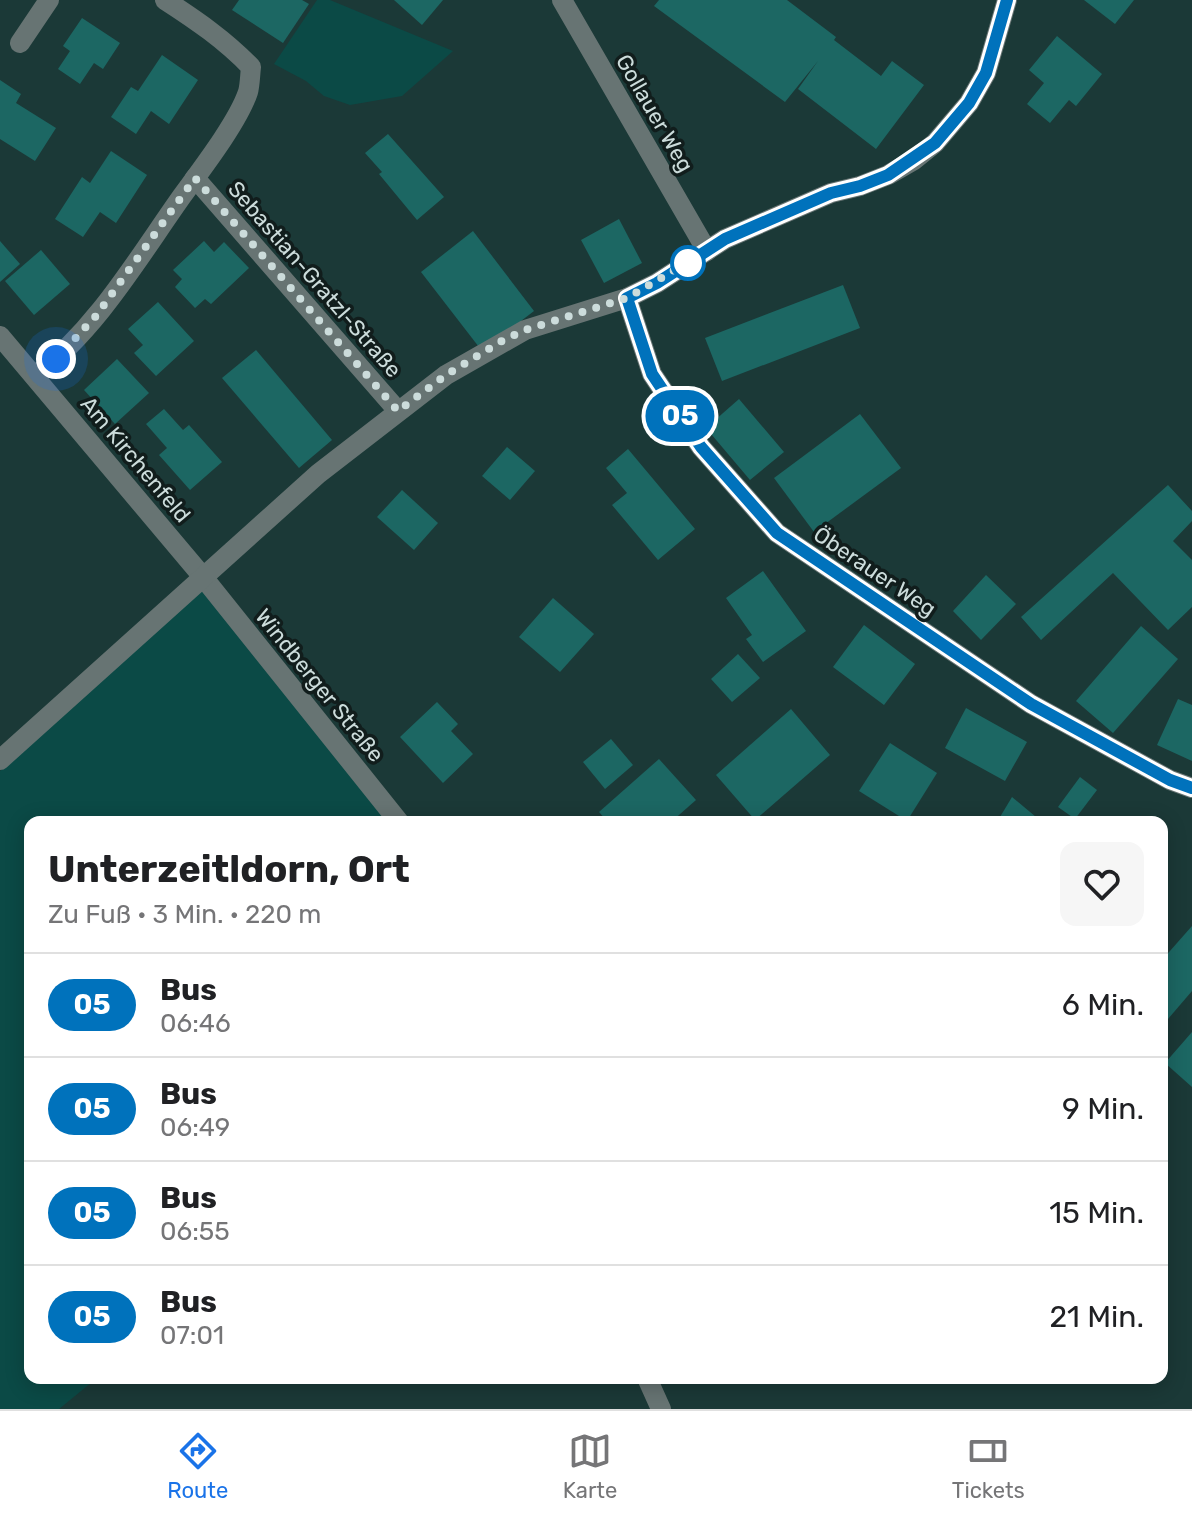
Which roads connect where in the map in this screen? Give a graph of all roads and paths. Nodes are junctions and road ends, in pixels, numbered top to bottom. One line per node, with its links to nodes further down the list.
1 (49, 0): 5 (street)
2 (165, 0): 6 (street, Sebastian-Gratzl-Straße)
3 (562, 0): 7 (street, Gollauer Weg)
4 (1007, 0): 7 (street)
5 (20, 43)
6 (195, 178): 10 (street, Sebastian-Gratzl-Straße); 11 (street, Sebastian-Gratzl-Straße)
7 (707, 251): 8 (street)
8 (627, 298): 11 (street); 14 (street, Öberauer Weg)
9 (0, 336): 10 (street, Am Kirchenfeld)
10 (35, 376): 12 (street, Am Kirchenfeld)
11 (398, 411): 12 (street)
12 (203, 577): 13 (street); 15 (street, Windberger Straße)
13 (0, 760)
14 (1192, 788)
15 (394, 816)
16 (650, 1384): 17 (street)
17 (661, 1409)

